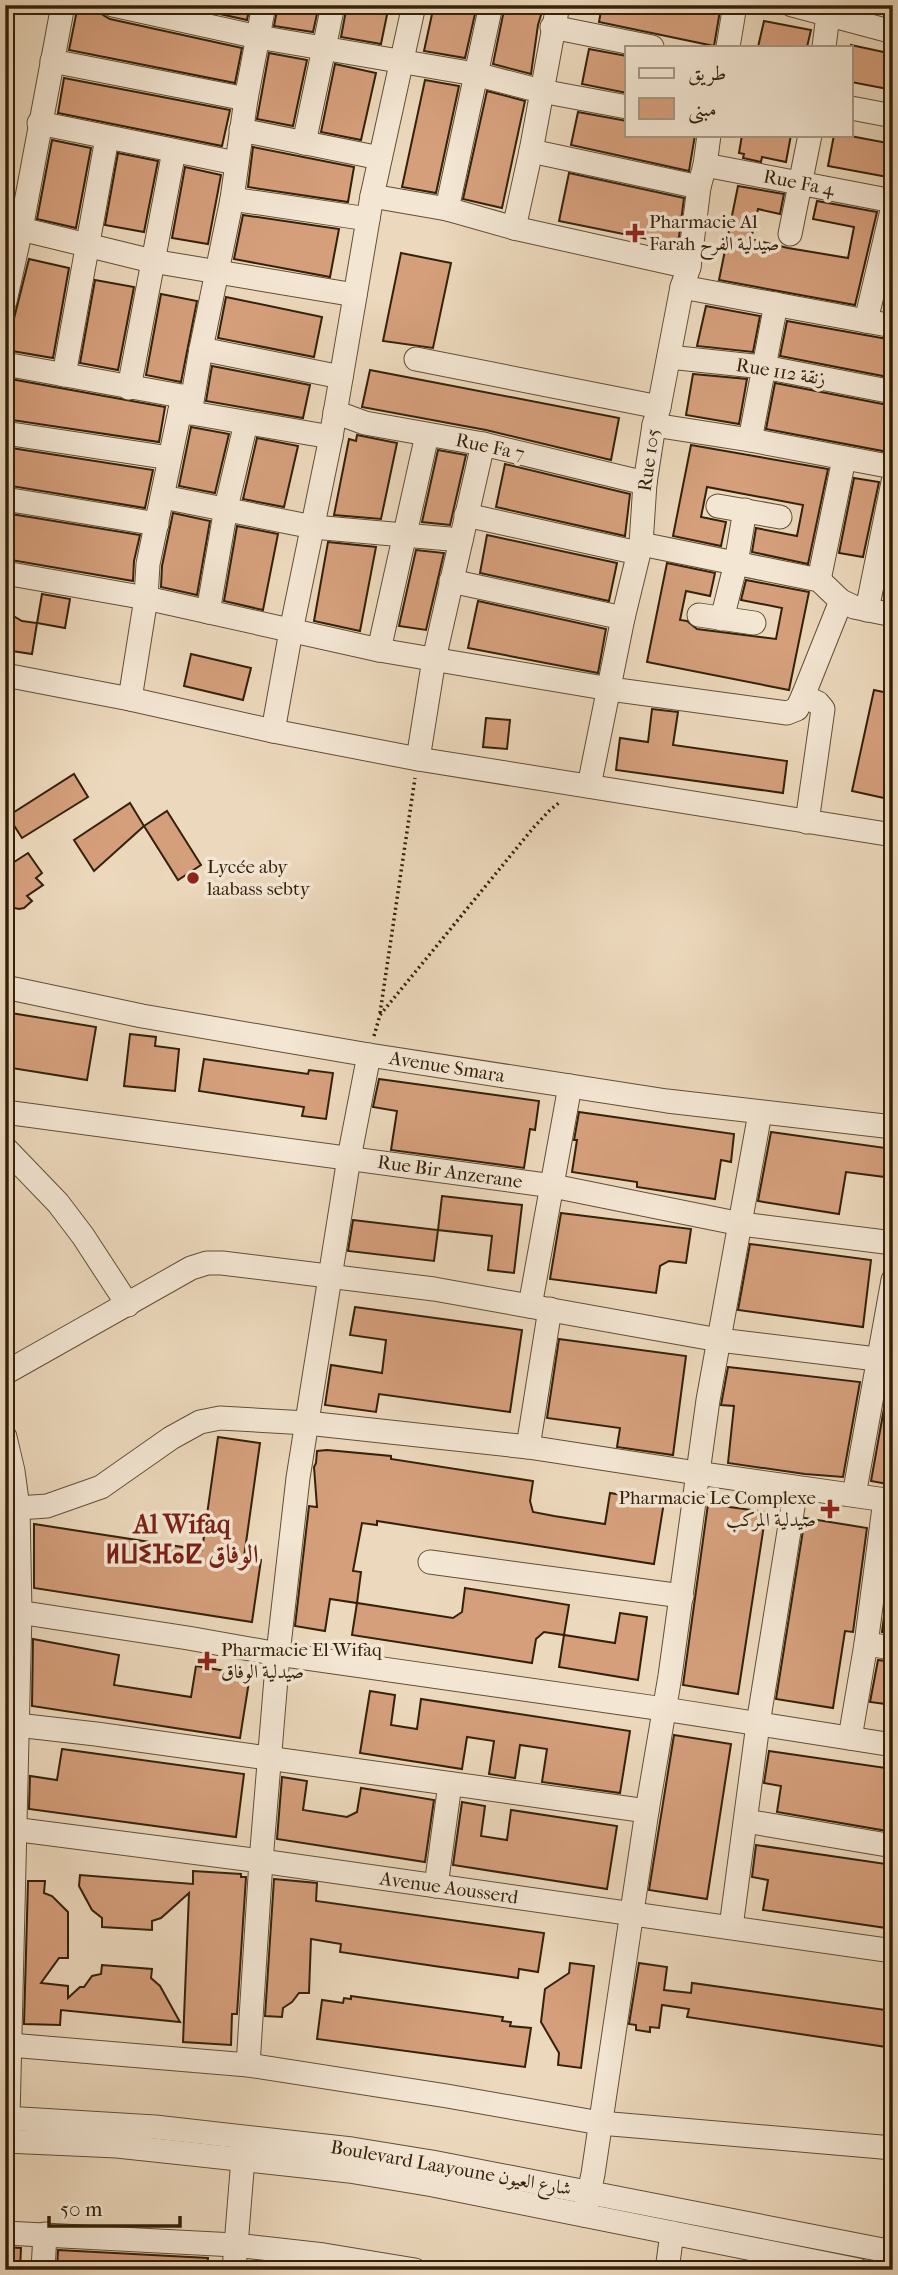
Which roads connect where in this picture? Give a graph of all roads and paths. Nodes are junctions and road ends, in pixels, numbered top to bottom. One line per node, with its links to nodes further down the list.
1 (63, 5): 17 (street)
2 (113, 5): 12 (street)
3 (264, 5): 12 (street)
4 (333, 5): 13 (street)
5 (414, 5): 18 (street)
6 (491, 5): 19 (street)
7 (735, 5): 15 (street)
8 (792, 5): 9 (street)
9 (828, 15): 11 (street); 16 (street)
10 (555, 16): 14 (street); 20 (street)
11 (893, 32)
12 (258, 37): 13 (street); 21 (street)
13 (324, 46): 18 (street); 30 (street)
14 (649, 46)
15 (728, 46)
16 (824, 46)
17 (52, 61): 21 (street); 25 (street)
18 (403, 61): 19 (street); 33 (street)
19 (475, 74): 20 (street); 40 (street)
20 (541, 90): 22 (street); 32 (street)
21 (246, 99): 26 (street)
22 (625, 107)
23 (852, 108): 24 (street)
24 (893, 116)
25 (39, 123): 29 (street); 42 (street)
26 (241, 130): 30 (street); 34 (street)
27 (709, 136): 35 (street, Rue 105)
28 (810, 136): 36 (street)
29 (107, 138): 31 (street); 45 (street)
30 (304, 143): 33 (street)
31 (174, 151): 34 (street); 46 (street)
32 (531, 151): 35 (street, Rue Fa 4); 43 (street)
33 (380, 158): 37 (street)
34 (236, 163): 38 (street)
35 (702, 176): 36 (street, Rue Fa 4); 48 (street, Rue 105)
36 (801, 183): 39 (street, Rue Fa 4); 44 (street)
37 (372, 196): 40 (street); 41 (street)
38 (232, 199): 41 (street); 47 (street)
39 (893, 204): 52 (street)
40 (447, 209): 43 (street)
41 (368, 219): 49 (street)
42 (13, 228): 45 (street); 50 (street)
43 (514, 228): 48 (street)
44 (790, 234)
45 (87, 246): 46 (street); 59 (street)
46 (152, 261): 47 (street); 61 (street)
47 (218, 272): 49 (street); 54 (street)
48 (685, 277): 51 (street); 55 (street, Rue 105)
49 (355, 295): 60 (street)
50 (5, 301)
51 (776, 304): 52 (street); 58 (street)
52 (866, 321): 53 (street)
53 (893, 326)
54 (201, 349): 60 (street); 63 (street)
55 (669, 357): 58 (street, Rue 112 زنقة); 65 (street, Rue 105)
56 (416, 359): 65 (street)
57 (5, 363): 59 (street)
58 (764, 367): 62 (street, Rue 112 زنقة); 70 (street)
59 (64, 375): 61 (street)
60 (341, 377): 64 (street)
61 (129, 388): 63 (street)
62 (893, 392)
63 (186, 404): 66 (street); 72 (street)
64 (335, 412): 68 (street, Rue Fa 7); 69 (street)
65 (656, 416): 70 (street); 76 (street, Rue 105)
66 (246, 423): 69 (street); 80 (street)
67 (5, 433): 72 (street)
68 (427, 435): 71 (street, Rue Fa 7); 86 (street)
69 (331, 437): 85 (street)
70 (750, 440): 73 (street)
71 (483, 444): 76 (street, Rue Fa 7); 82 (street)
72 (170, 458): 77 (street)
73 (844, 459): 74 (street); 91 (street)
74 (893, 467)
75 (893, 482): 95 (street)
76 (645, 483): 88 (street, Rue 105)
77 (163, 497): 80 (street); 84 (street)
78 (5, 499): 84 (street)
79 (718, 506): 81 (street)
80 (226, 508): 85 (street); 96 (street)
81 (745, 510): 83 (street); 89 (street)
82 (466, 515): 87 (street); 88 (street)
83 (780, 517)
84 (157, 524): 93 (street)
85 (313, 527): 86 (street); 102 (street)
86 (406, 534): 87 (street); 103 (street)
87 (461, 540): 92 (street)
88 (639, 548): 89 (street); 99 (street, Rue 105)
89 (736, 564): 91 (street); 100 (street)
90 (5, 573): 93 (street)
91 (819, 580): 94 (street)
92 (451, 581): 99 (street); 104 (street)
93 (146, 598): 96 (street); 108 (street)
94 (841, 601): 95 (street); 107 (street)
95 (866, 610): 98 (street)
96 (208, 612): 102 (street)
97 (699, 615): 100 (street)
98 (893, 615)
99 (623, 618): 106 (street, Rue 105)
100 (722, 619): 101 (street)
101 (754, 623)
102 (291, 631): 103 (street); 109 (street)
103 (379, 650): 104 (street)
104 (434, 659): 106 (street); 110 (street)
105 (5, 675): 108 (street)
106 (610, 689): 107 (street); 111 (street, Rue 105)
107 (803, 696): 112 (street)
108 (130, 699): 109 (street)
109 (273, 731): 110 (street)
110 (418, 758): 111 (street); 115 (path)
111 (589, 786): 112 (street); 115 (path)
112 (807, 822): 113 (street)
113 (893, 835)
114 (5, 987): 116 (street, Avenue Smara)
115 (380, 1015): 116 (path)
116 (369, 1055): 117 (street, Avenue Smara); 122 (street)
117 (570, 1086): 119 (street, Avenue Smara); 123 (street)
118 (5, 1112): 122 (street, Rue Bir Anzerane)
119 (760, 1113): 120 (street, Avenue Smara); 124 (street)
120 (893, 1128)
121 (5, 1148): 128 (street)
122 (349, 1158): 123 (street, Rue Bir Anzerane); 126 (street)
123 (553, 1186): 124 (street, Rue Bir Anzerane); 129 (street)
124 (740, 1224): 125 (street, Rue Bir Anzerane); 130 (street)
125 (893, 1243)
126 (331, 1275): 128 (street); 129 (street); 133 (street)
127 (893, 1280): 131 (street)
128 (128, 1305): 132 (street)
129 (540, 1308): 130 (street); 135 (street)
130 (719, 1340): 131 (street); 136 (street)
131 (886, 1360): 138 (street)
132 (5, 1373)
133 (307, 1423): 135 (street); 140 (street); 146 (street)
134 (5, 1437): 140 (street)
135 (528, 1447): 136 (street)
136 (697, 1474): 137 (street); 142 (street)
137 (796, 1488): 138 (street); 148 (street)
138 (854, 1495): 139 (street)
139 (889, 1500): 144 (street)
140 (18, 1508): 143 (street)
141 (430, 1562): 142 (street)
142 (682, 1596): 147 (street)
143 (13, 1611): 146 (street); 149 (street)
144 (866, 1644): 145 (street); 150 (street)
145 (893, 1648)
146 (278, 1654): 147 (street); 152 (street)
147 (664, 1710): 148 (street); 154 (street)
148 (758, 1724): 150 (street); 155 (street)
149 (17, 1725): 152 (street); 156 (street)
150 (850, 1738): 151 (street)
151 (893, 1745)
152 (271, 1759): 153 (street); 158 (street)
153 (450, 1784): 154 (street); 159 (street)
154 (647, 1811): 160 (street)
155 (746, 1821): 157 (street); 161 (street)
156 (10, 1829): 158 (street, Avenue Aousserd); 163 (street)
157 (893, 1846)
158 (261, 1861): 159 (street, Avenue Aousserd); 165 (street)
159 (436, 1886): 160 (street, Avenue Aousserd)
160 (632, 1913): 161 (street, Avenue Aousserd); 167 (street)
161 (731, 1927): 162 (street, Avenue Aousserd)
162 (893, 1951)
163 (8, 1975): 164 (street)
164 (10, 2045): 165 (street); 166 (street)
165 (248, 2065): 167 (street)
166 (6, 2118): 168 (street, Boulevard Laayoune شارع العيون)
167 (600, 2123): 170 (street); 172 (street)
168 (244, 2136): 171 (street); 172 (street, Boulevard Laayoune شارع العيون)
169 (5, 2141): 171 (street, Boulevard Laayoune شارع العيون)
170 (893, 2148)
171 (243, 2159): 172 (street, Boulevard Laayoune شارع العيون); 176 (street)
172 (586, 2204): 174 (street, Boulevard Laayoune شارع العيون); 177 (street, Boulevard Laayoune شارع العيون)
173 (5, 2233): 175 (street)
174 (672, 2233): 181 (street); 182 (street, Boulevard Laayoune شارع العيون)
175 (45, 2234): 176 (street); 179 (street)
176 (235, 2245): 178 (street); 180 (street)
177 (893, 2252)
178 (405, 2269)
179 (43, 2270)
180 (234, 2270)
181 (667, 2270)
182 (858, 2270)

